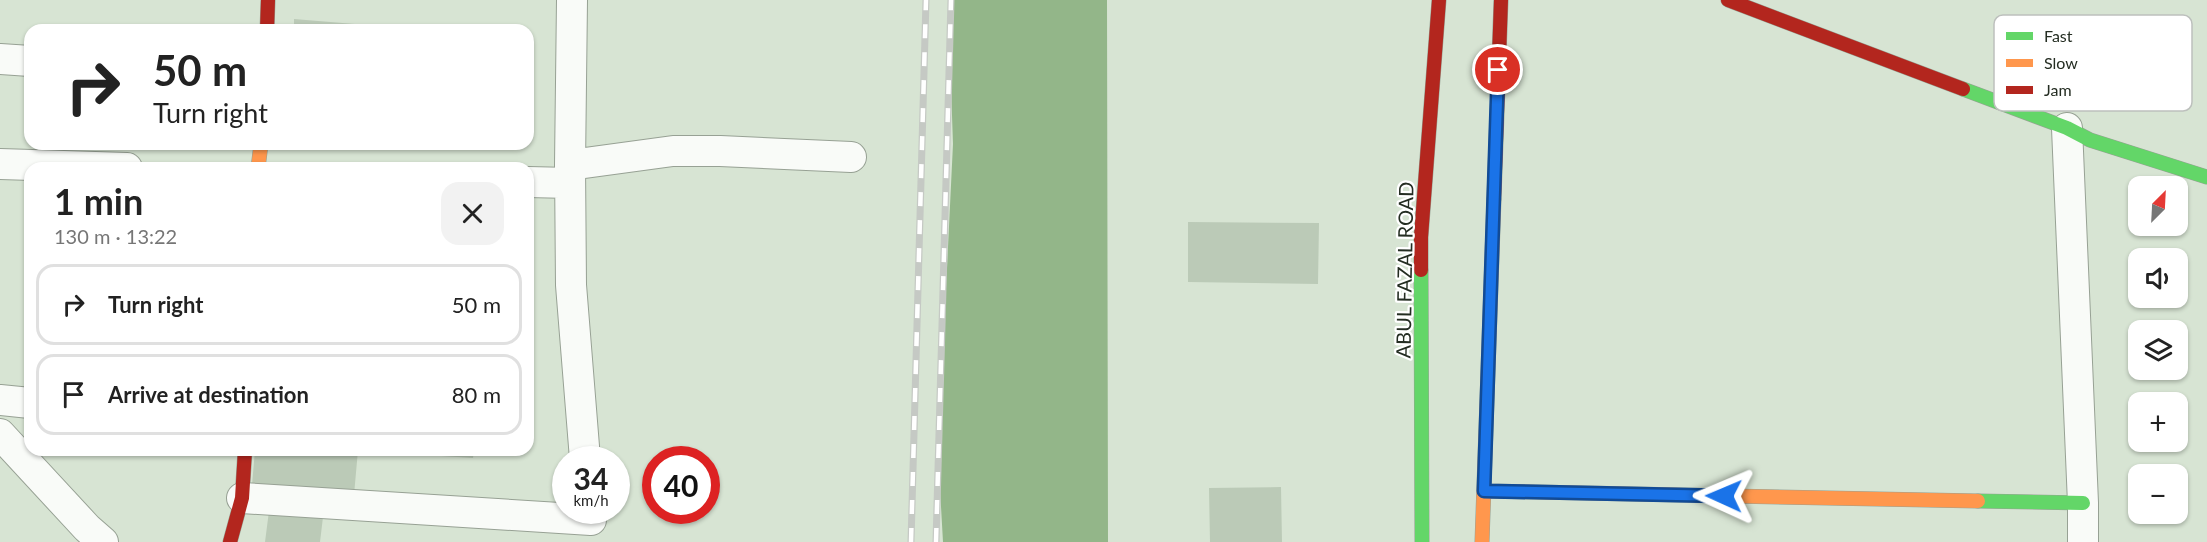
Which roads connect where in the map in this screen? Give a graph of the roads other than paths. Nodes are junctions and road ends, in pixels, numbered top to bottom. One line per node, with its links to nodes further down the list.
1 (268, 0): 6 (street)
2 (572, 0): 15 (street)
3 (1439, 0): 29 (street, ABUL FAZAL ROAD)
4 (1501, 0): 23 (street)
5 (1728, 0): 9 (street)
6 (267, 24)
7 (0, 59): 8 (street)
8 (24, 61)
9 (1994, 100)
10 (2022, 111): 11 (street)
11 (2067, 128): 16 (street); 25 (street)
12 (851, 157): 15 (street)
13 (0, 164): 14 (street)
14 (24, 165)
15 (570, 174): 17 (street); 21 (street)
16 (2207, 177)
17 (534, 181)
18 (0, 400): 19 (street)
19 (24, 402)
20 (0, 434): 27 (street)
21 (584, 446)
22 (245, 456): 24 (street)
23 (1484, 491): 25 (street); 30 (street)
24 (242, 498): 26 (street); 28 (street)
25 (2083, 503): 31 (street)
26 (552, 521)
27 (103, 542)
28 (230, 542)
29 (1422, 542)
30 (1482, 542)
31 (2083, 542)

